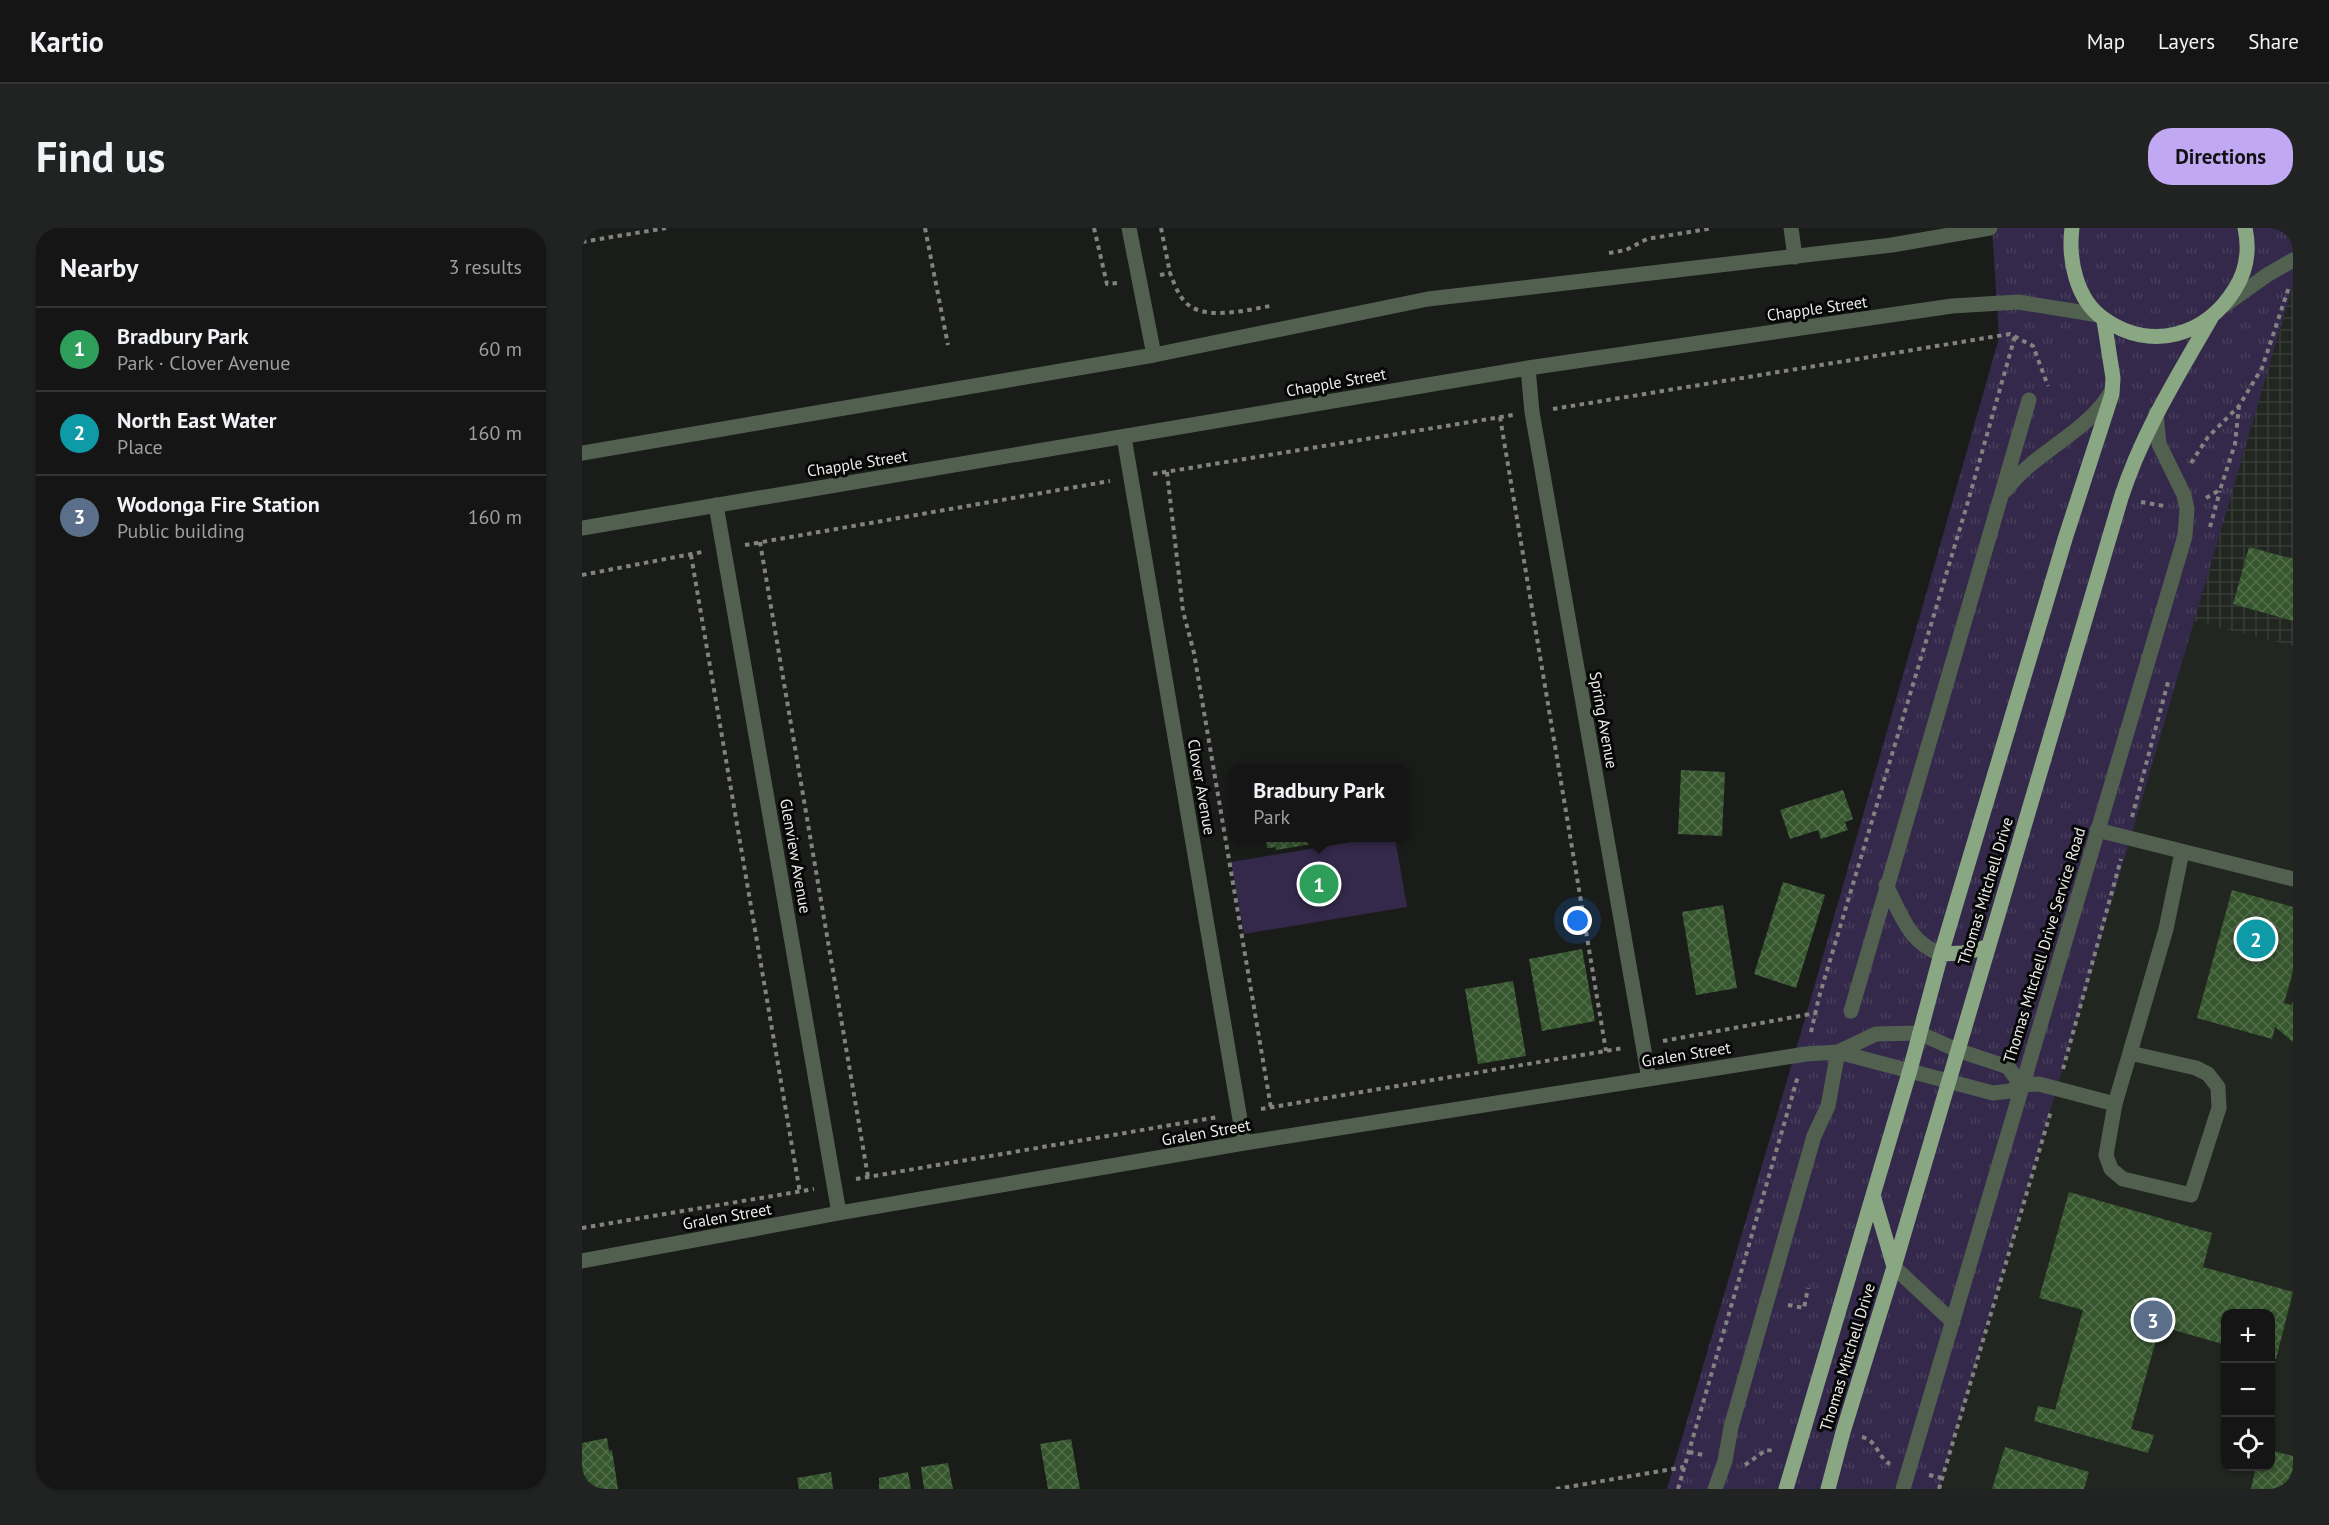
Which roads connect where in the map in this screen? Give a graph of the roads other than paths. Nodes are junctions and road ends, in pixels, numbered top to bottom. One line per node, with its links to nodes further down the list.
1 (1129, 228): 11 (street)
2 (1791, 228): 6 (street)
3 (1990, 228): 6 (street)
4 (2072, 228): 9 (main road)
5 (2245, 228): 8 (main road)
6 (1795, 257): 11 (street)
7 (2293, 260): 8 (street)
8 (2225, 305): 10 (main road)
9 (2101, 317): 10 (main road); 12 (street, Chapple Street); 13 (main road, Thomas Mitchell Drive)
10 (2211, 318): 15 (main road, Thomas Mitchell Drive)
11 (1154, 355): 17 (street)
12 (1528, 368): 16 (street, Chapple Street); 33 (street, Spring Avenue)
13 (2113, 388): 18 (street); 26 (main road, Thomas Mitchell Drive)
14 (2029, 400): 18 (street)
15 (2156, 413): 21 (street, Thomas Mitchell Drive Service Road); 25 (main road, Thomas Mitchell Drive)
16 (1124, 437): 19 (street, Chapple Street); 37 (street, Clover Avenue)
17 (582, 453)
18 (2001, 497): 24 (street)
19 (716, 505): 20 (street, Chapple Street); 39 (street, Glenview Avenue)
20 (582, 528)
21 (2097, 830): 22 (street); 35 (street, Thomas Mitchell Drive Service Road)
22 (2182, 852): 23 (street); 31 (street)
23 (2293, 879)
24 (1886, 885): 26 (street); 27 (street)
25 (1987, 947): 26 (main road); 29 (main road, Thomas Mitchell Drive)
26 (1941, 954): 28 (main road, Thomas Mitchell Drive)
27 (1851, 1011)
28 (1919, 1033): 29 (street, Gralen Street); 30 (street, Gralen Street); 32 (main road, Thomas Mitchell Drive)
29 (1957, 1050): 34 (main road, Thomas Mitchell Drive); 35 (street, Gralen Street)
30 (1838, 1052): 32 (street, Gralen Street); 33 (street, Gralen Street); 43 (street)
31 (2130, 1053): 36 (street); 36 (street)
32 (1910, 1070): 34 (street, Gralen Street); 38 (main road, Thomas Mitchell Drive)
33 (1649, 1079): 37 (street, Gralen Street)
34 (1948, 1081): 35 (street, Gralen Street); 41 (main road, Thomas Mitchell Drive)
35 (2021, 1085): 36 (street); 42 (street, Thomas Mitchell Drive Service Road)
36 (2115, 1104)
37 (1244, 1143): 39 (street, Gralen Street)
38 (1872, 1195): 41 (main road); 44 (main road, Thomas Mitchell Drive)
39 (839, 1213): 40 (street, Gralen Street)
40 (582, 1261)
41 (1894, 1267): 42 (street); 45 (main road, Thomas Mitchell Drive)
42 (1953, 1322): 46 (street, Thomas Mitchell Drive Service Road)
43 (1715, 1489)
44 (1786, 1489)
45 (1828, 1489)
46 (1903, 1489)

